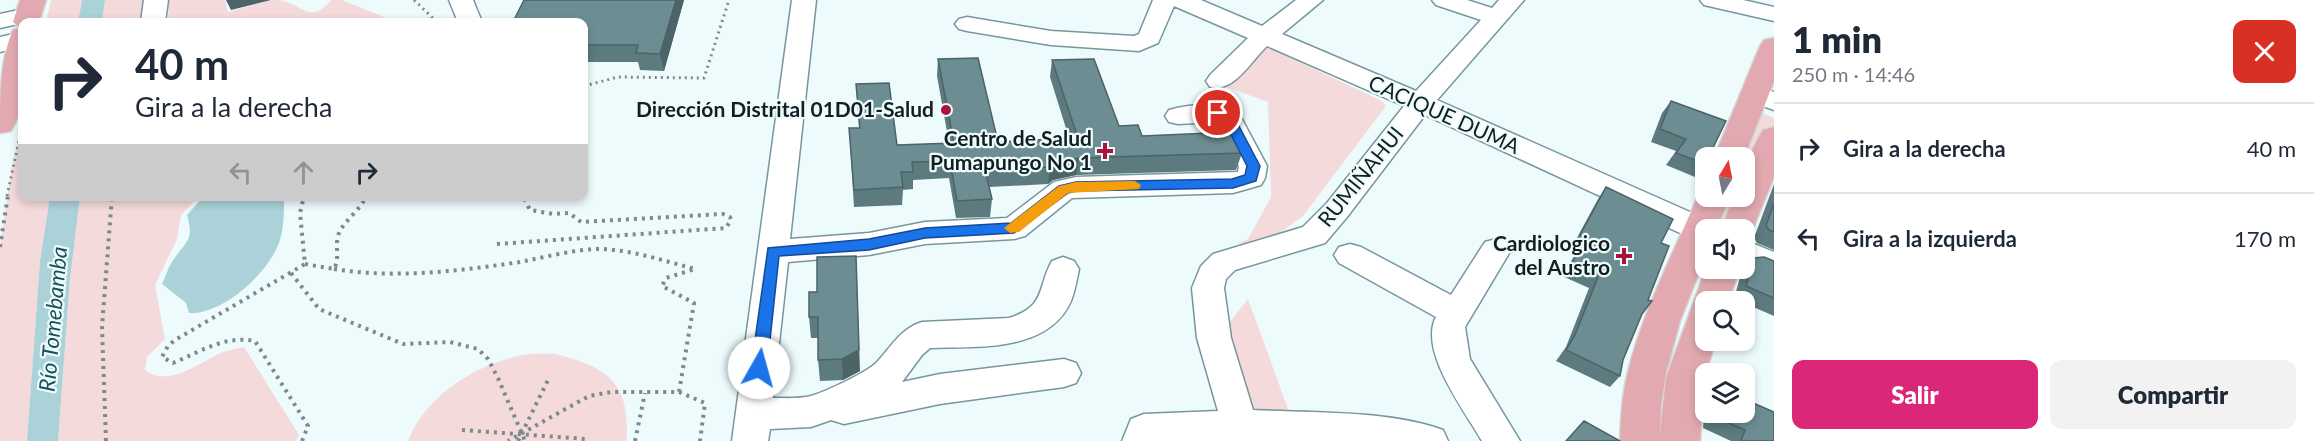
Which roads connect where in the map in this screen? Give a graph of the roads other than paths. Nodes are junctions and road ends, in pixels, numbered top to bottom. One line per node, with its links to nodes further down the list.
1 (156, 0): 12 (street)
2 (461, 0): 13 (street)
3 (804, 0): 32 (street)
4 (1165, 0): 15 (street)
5 (1181, 0): 17 (street, CACIQUE DUMA)
6 (1311, 0): 17 (street)
7 (1444, 0): 9 (street)
8 (1712, 0): 10 (street)
9 (1504, 9): 23 (street, RUMIÑAHUI)
10 (1774, 14)
11 (18, 18): 14 (street)
12 (154, 18)
13 (468, 18)
14 (0, 21)
15 (967, 24)
16 (18, 26): 18 (street)
17 (1264, 36): 21 (street); 23 (street, CACIQUE DUMA)
18 (0, 45)
19 (1774, 46): 22 (main road)
20 (18, 50): 25 (main road)
21 (1219, 81)
22 (1764, 98): 27 (main road)
23 (1420, 103): 28 (street, CACIQUE DUMA); 41 (street, RUMIÑAHUI)
24 (1178, 116): 32 (street)
25 (0, 124)
26 (1774, 137): 29 (main road)
27 (1736, 147)
28 (1707, 219)
29 (1741, 219)
30 (1695, 246): 46 (main road)
31 (1496, 250): 37 (street)
32 (773, 252): 42 (street)
33 (1350, 255): 37 (street)
34 (1755, 256): 35 (street)
35 (1774, 265)
36 (1063, 268): 40 (street)
37 (1456, 313): 45 (street)
38 (1695, 348): 47 (main road)
39 (1064, 373): 40 (street)
40 (812, 412): 42 (street)
41 (1240, 424): 43 (street); 44 (street)
42 (751, 428)
43 (1141, 440)
44 (1430, 441)
45 (1502, 441)
46 (1640, 441)
47 (1680, 441)

